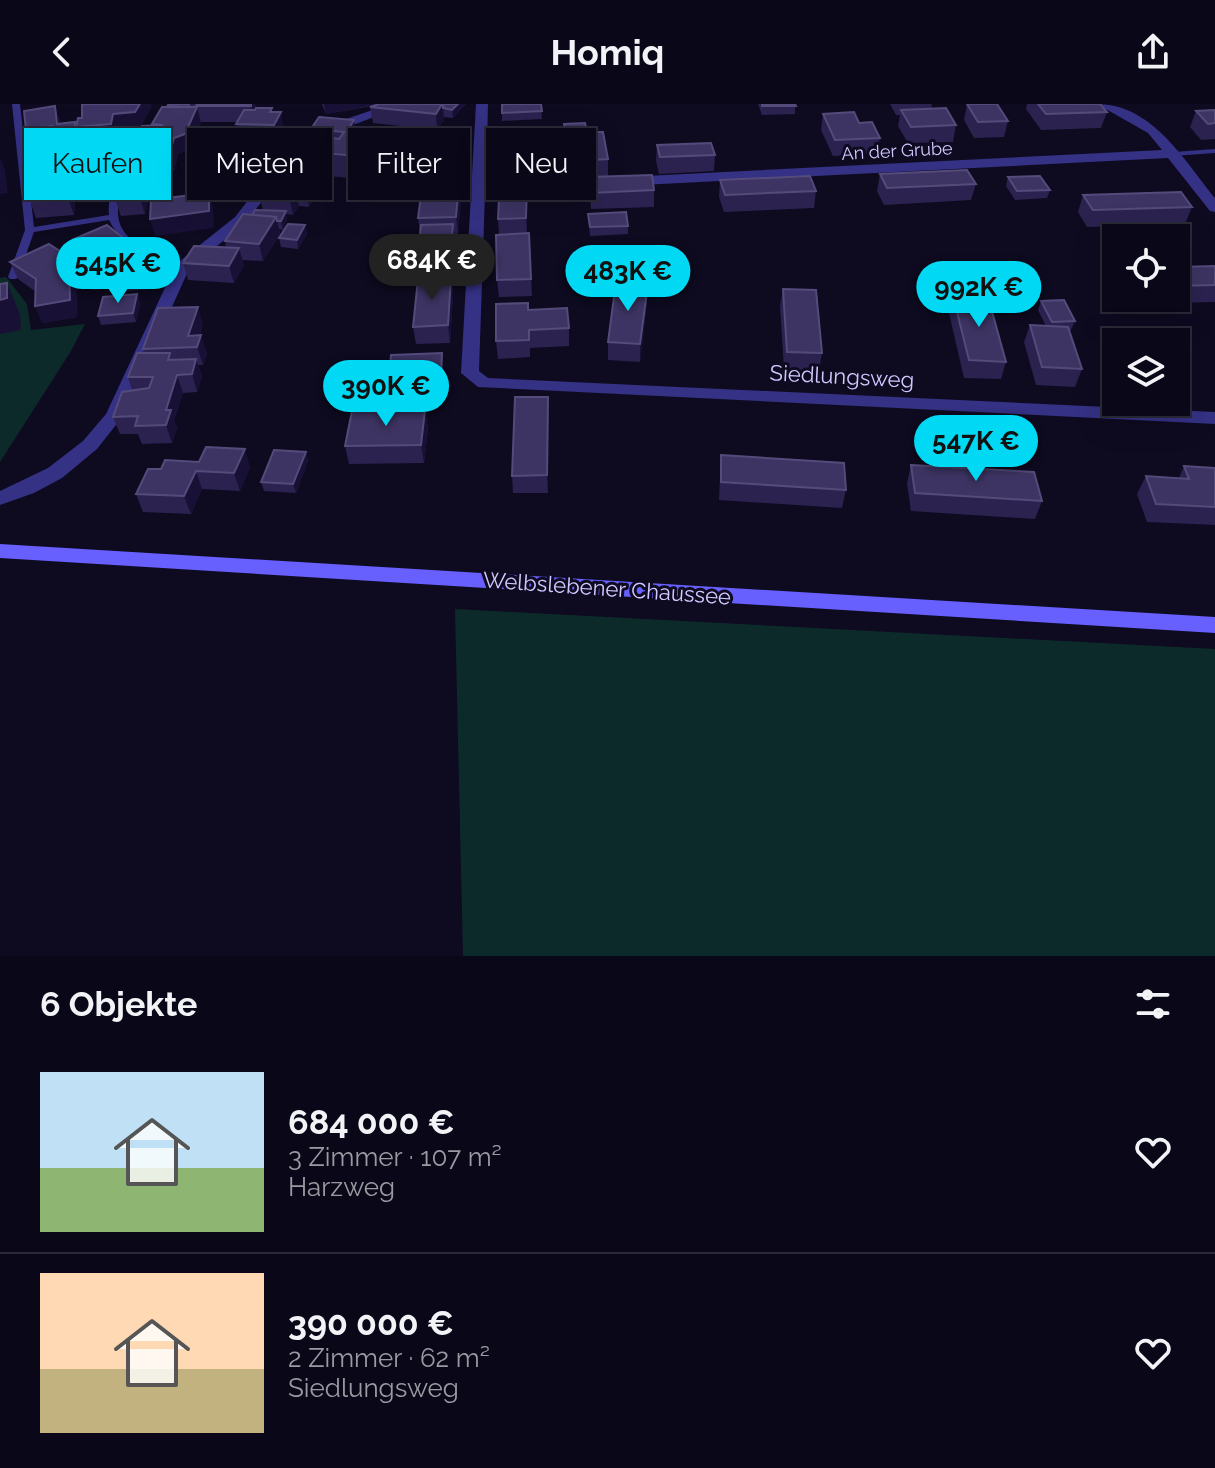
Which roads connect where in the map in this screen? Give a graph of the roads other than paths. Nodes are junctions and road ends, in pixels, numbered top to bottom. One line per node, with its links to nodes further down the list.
1 (16, 104): 11 (lane)
2 (402, 104): 12 (street)
3 (482, 104): 7 (street)
4 (1103, 104): 6 (street)
5 (1215, 151): 6 (lane)
6 (1173, 154): 7 (street, An der Grube); 9 (street)
7 (479, 189): 14 (street, Siedlungsweg)
8 (112, 200): 10 (lane)
9 (1215, 208)
10 (111, 217): 11 (lane); 12 (lane)
11 (30, 230): 13 (lane)
12 (182, 267): 15 (street)
13 (13, 277)
14 (1215, 418)
15 (0, 498)
16 (0, 551): 17 (main road, Welbslebener Chaussee)
17 (1215, 625)

